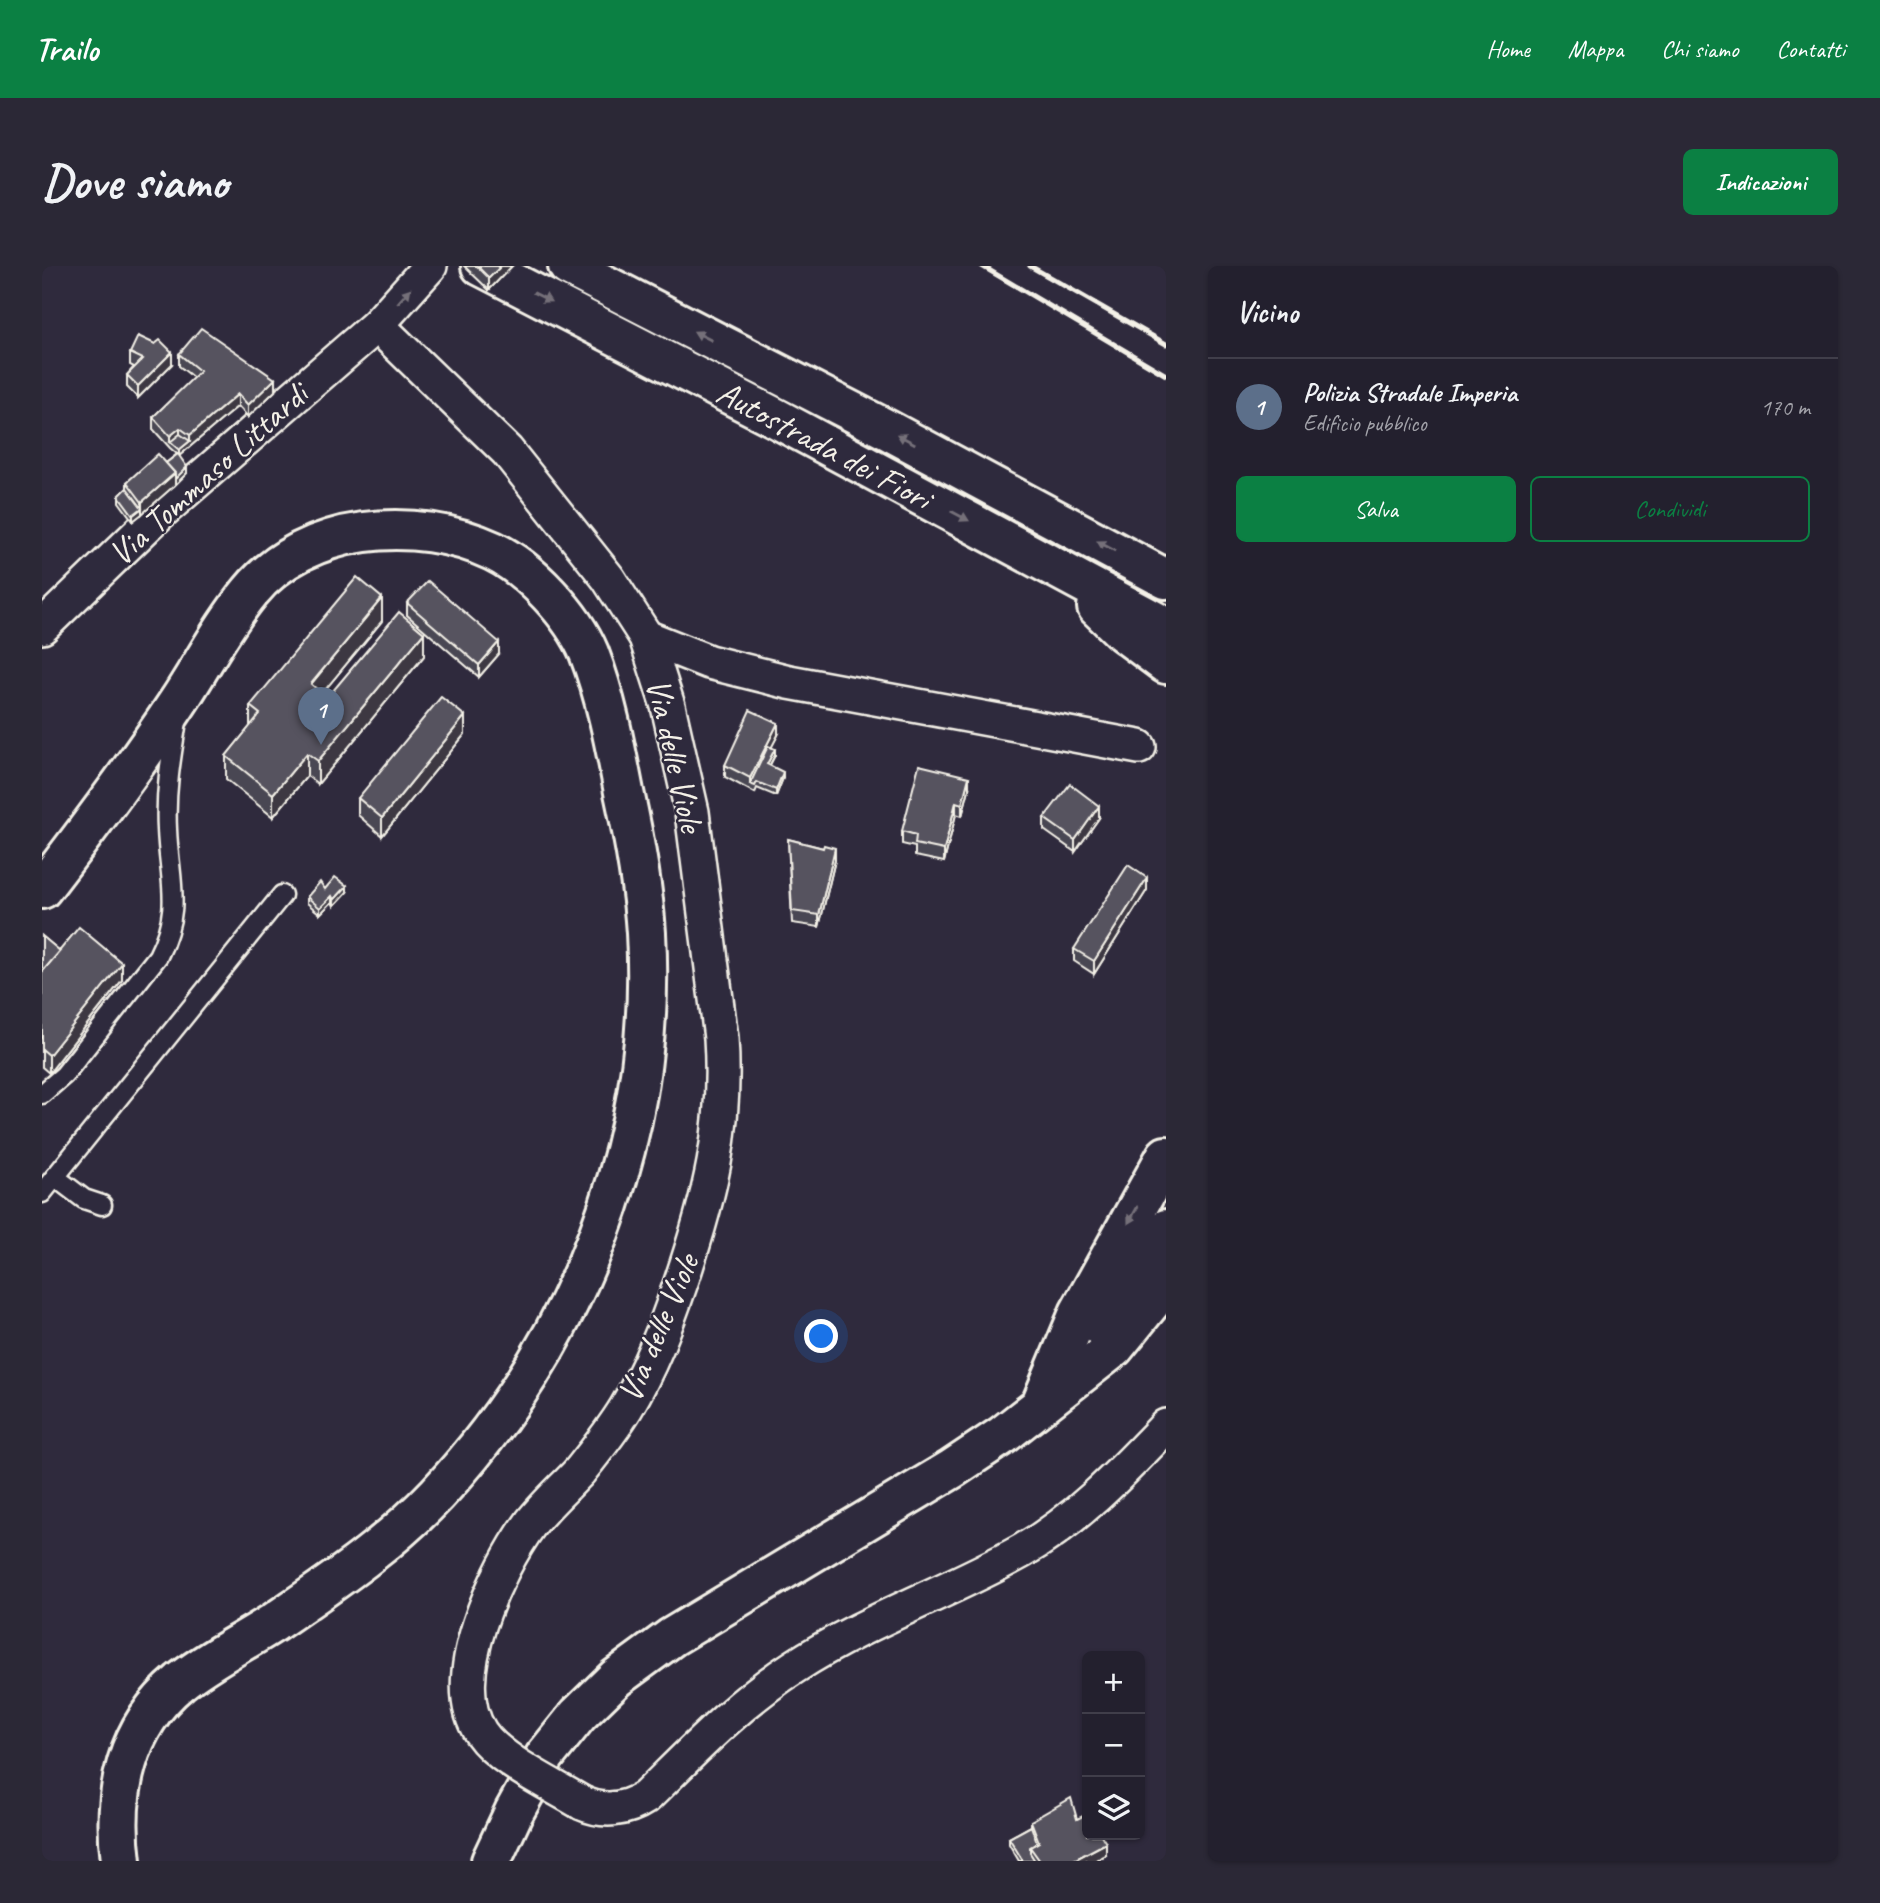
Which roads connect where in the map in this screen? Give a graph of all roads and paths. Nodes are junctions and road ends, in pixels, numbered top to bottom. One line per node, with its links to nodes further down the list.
1 (430, 266): 4 (street, Via Tommaso Littardi, one-way to 1)
2 (481, 266): 5 (highway, Autostrada dei Fiori, one-way to 5)
3 (568, 266): 6 (highway, Autostrada dei Fiori, one-way to 3)
4 (377, 326): 7 (street, Via Tommaso Littardi); 9 (street)
5 (1052, 565): 8 (highway, Autostrada dei Fiori); 10 (highway)
6 (1166, 579)
7 (42, 626)
8 (1166, 627)
9 (646, 637): 12 (street, Via delle Viole); 23 (street, Via delle Viole, bridge)
10 (1166, 664)
11 (180, 699): 13 (highway); 15 (lane); 24 (highway)
12 (1139, 747)
13 (42, 889)
14 (282, 895): 17 (lane)
15 (42, 1094)
16 (1166, 1156): 22 (highway, one-way to 22)
17 (55, 1177): 18 (lane); 19 (lane)
18 (42, 1193)
19 (102, 1205)
20 (1166, 1229): 22 (highway)
21 (1166, 1284): 22 (highway)
22 (1040, 1405): 25 (highway)
23 (1166, 1426)
24 (121, 1861)
25 (491, 1861)

